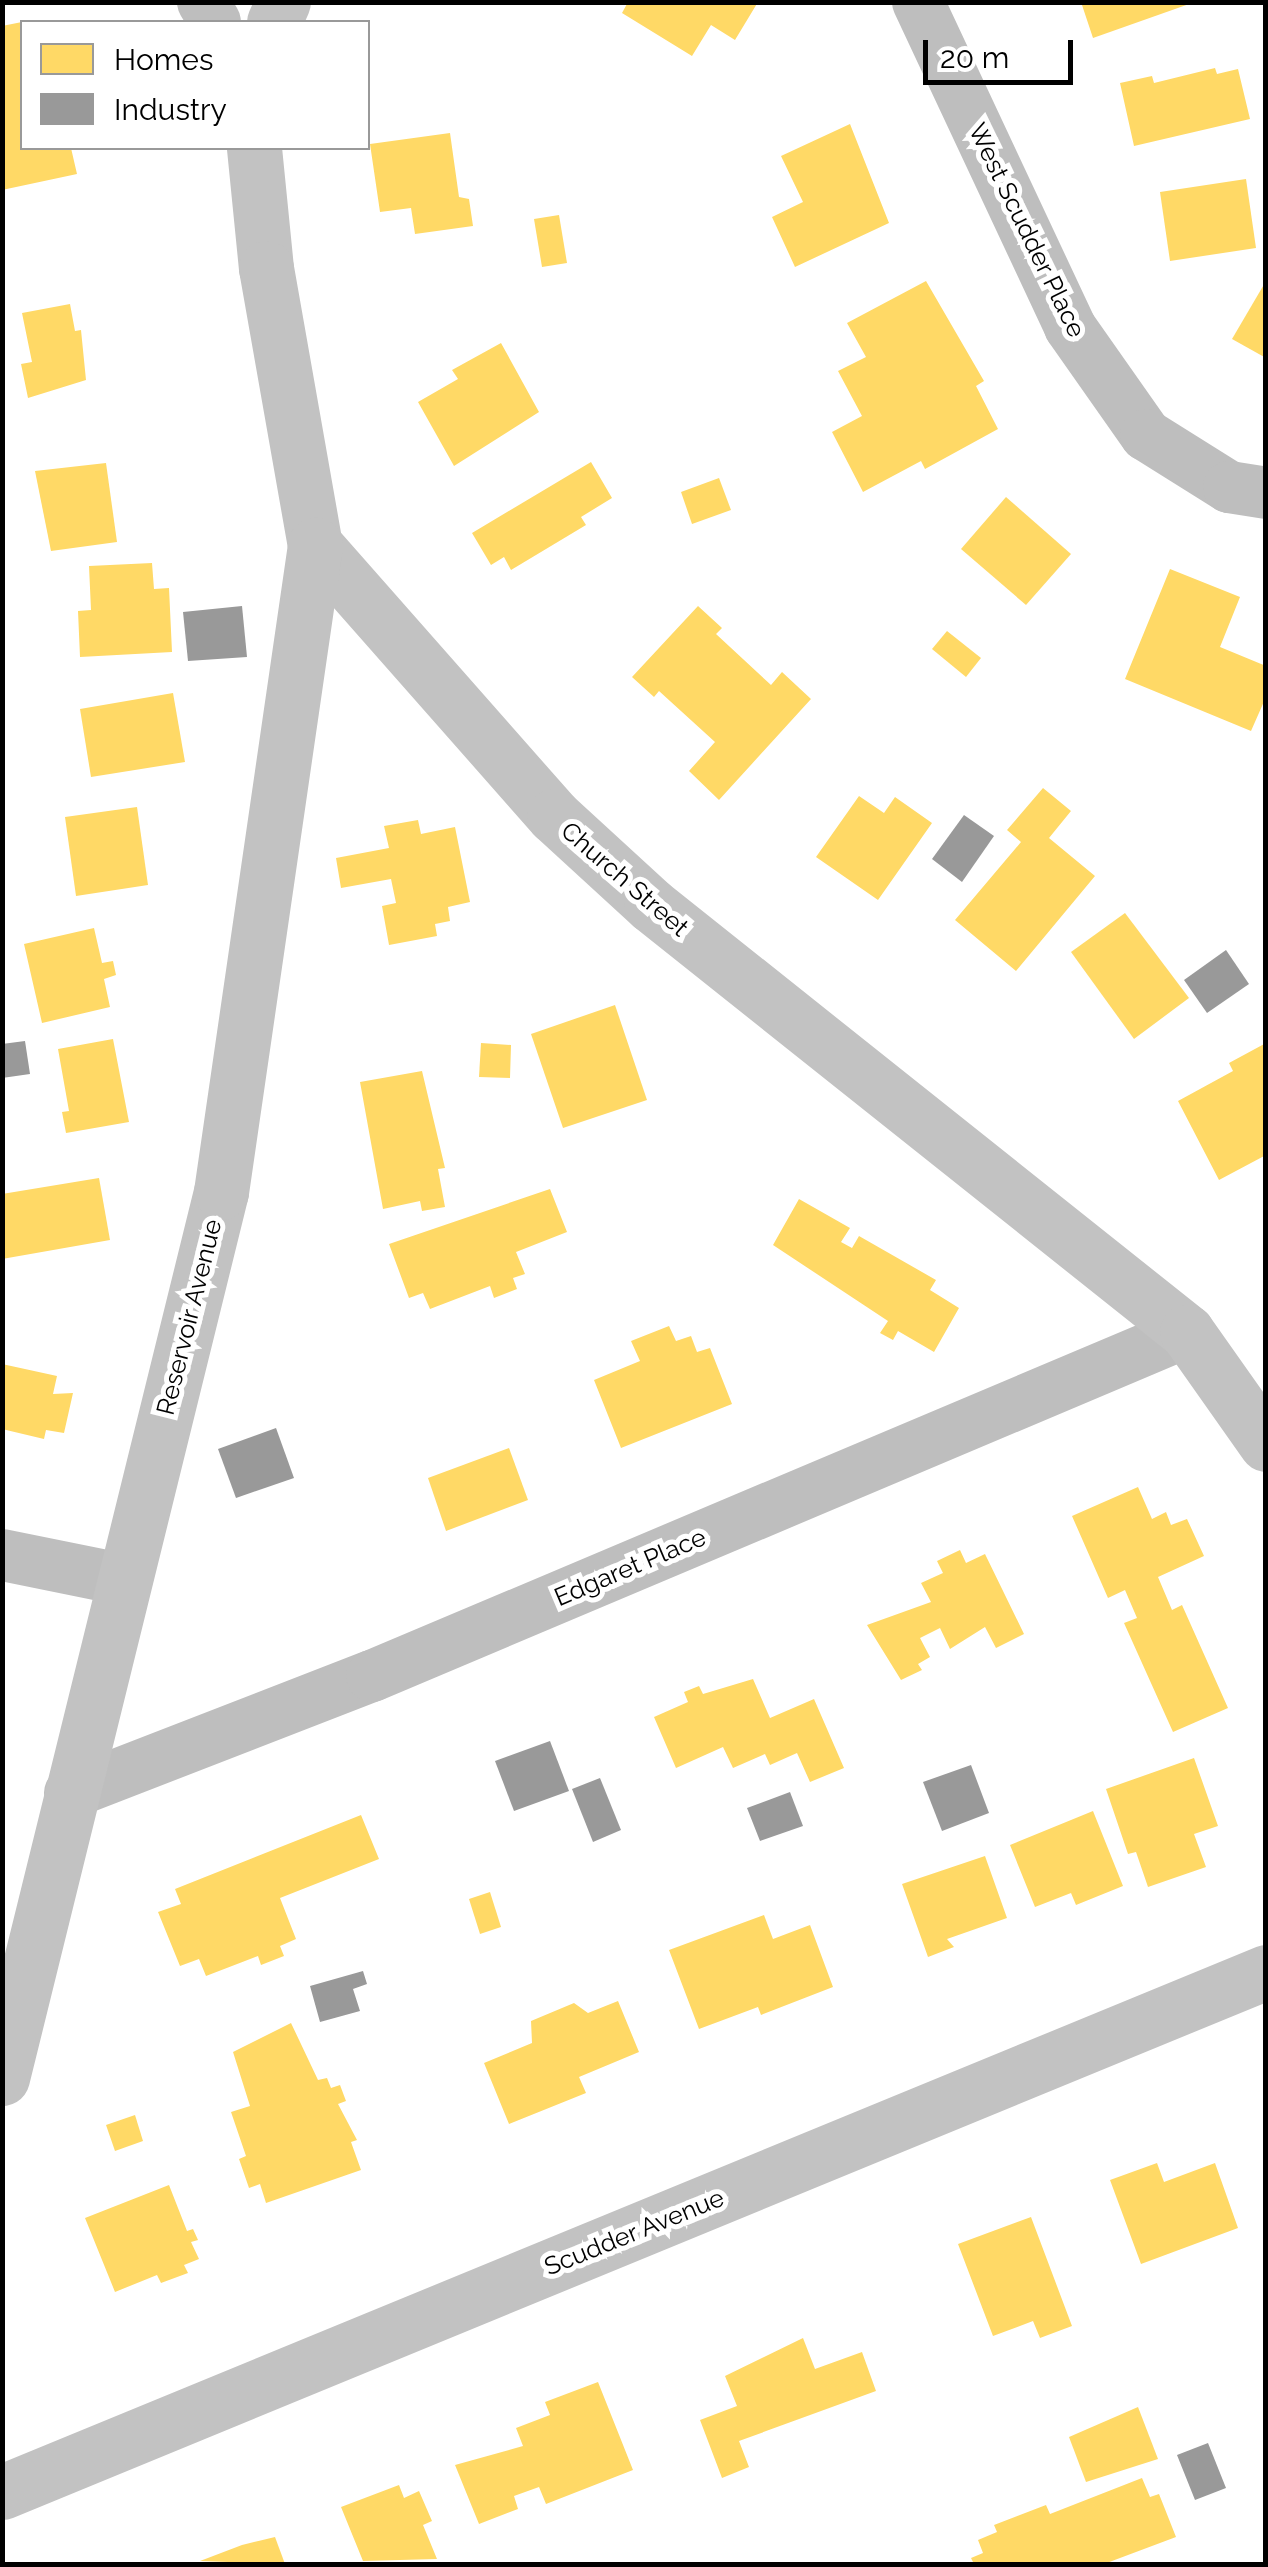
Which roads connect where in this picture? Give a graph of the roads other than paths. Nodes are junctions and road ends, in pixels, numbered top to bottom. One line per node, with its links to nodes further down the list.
1 (918, 2): 3 (street, West Scudder Place)
2 (254, 150): 4 (street)
3 (1266, 493)
4 (315, 545): 5 (street, Church Street); 8 (street, Reservoir Avenue)
5 (1187, 1332): 6 (street, Church Street); 9 (street, Edgaret Place)
6 (1266, 1444)
7 (2, 1556): 8 (street)
8 (121, 1578): 9 (street, Reservoir Avenue)
9 (70, 1793): 11 (street, Reservoir Avenue)
10 (1266, 1972): 12 (street, Scudder Avenue)
11 (2, 2078)
12 (2, 2492)

